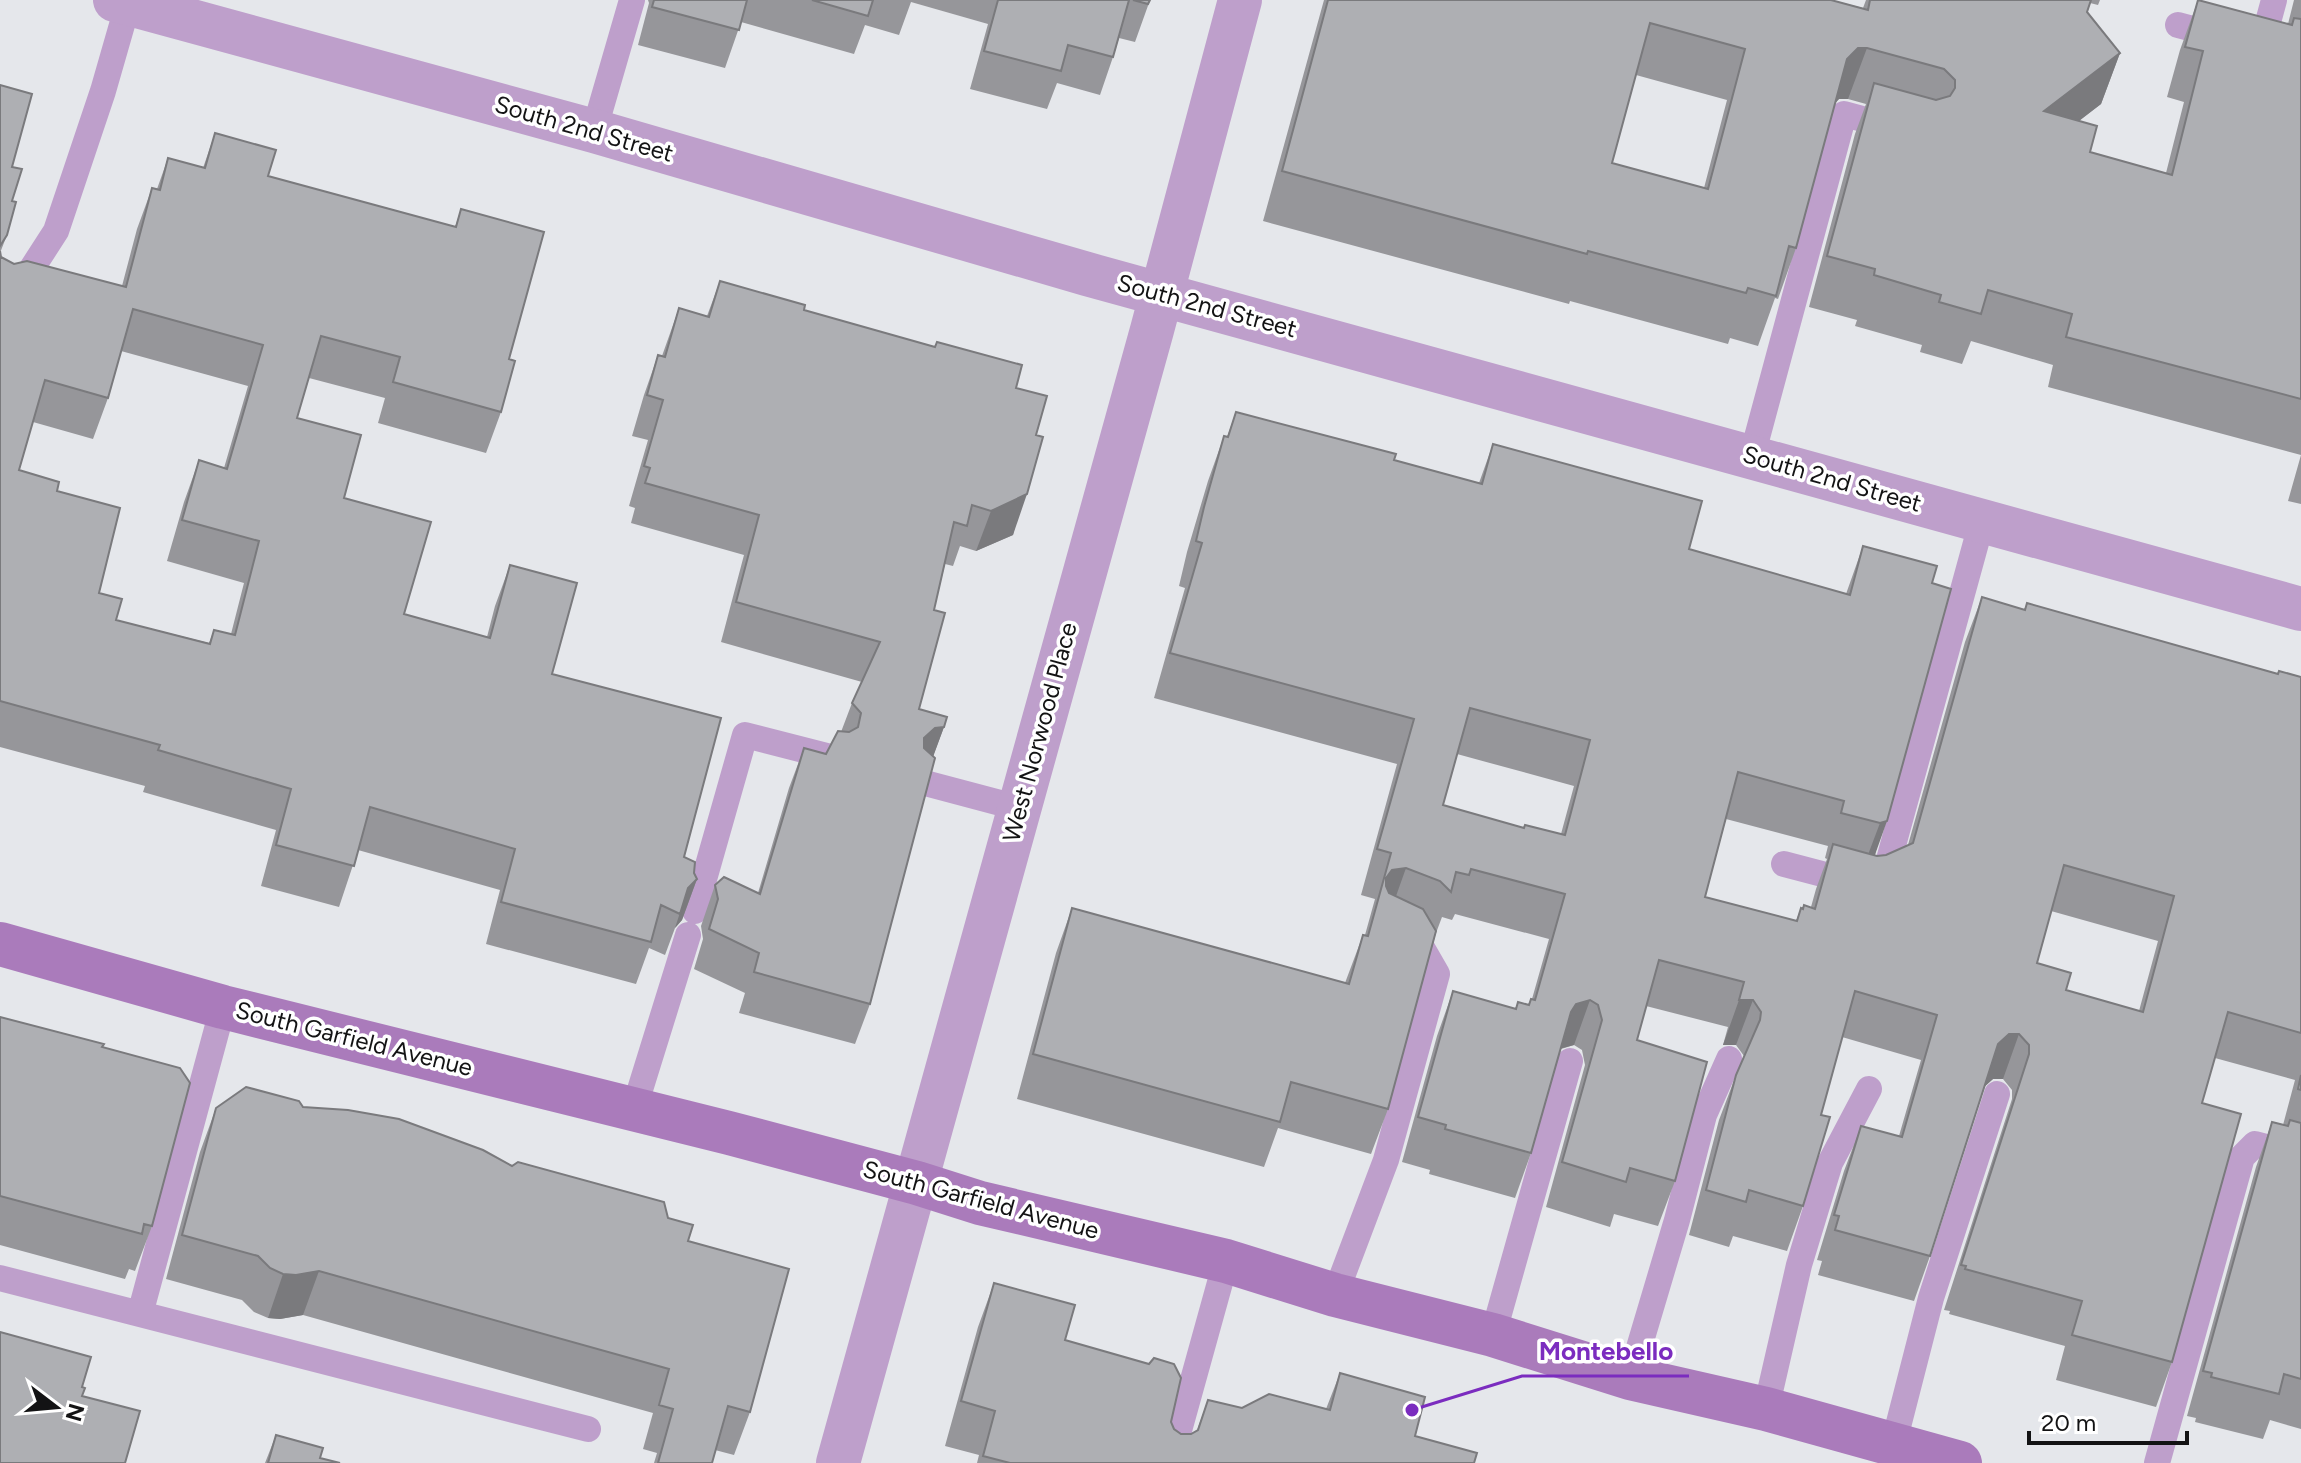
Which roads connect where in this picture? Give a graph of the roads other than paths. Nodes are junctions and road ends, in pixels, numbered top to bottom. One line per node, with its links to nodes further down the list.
1 (632, 0): 8 (lane)
2 (1240, 0): 11 (street, West Norwood Place)
3 (2274, 0): 6 (lane)
4 (121, 2): 8 (street, South 2nd Street); 10 (lane)
5 (2178, 25): 6 (lane)
6 (2261, 48): 7 (lane)
7 (2301, 59)
8 (594, 131): 11 (street, South 2nd Street)
9 (1921, 135): 12 (lane)
10 (0, 290)
11 (1161, 293): 12 (street, South 2nd Street); 17 (street, West Norwood Place)
12 (1752, 456): 13 (street, South 2nd Street)
13 (1982, 521): 14 (street, South 2nd Street); 18 (lane)
14 (2301, 609)
15 (831, 757): 26 (lane)
16 (925, 783): 17 (lane)
17 (1019, 808): 28 (street, West Norwood Place)
18 (1784, 864)
19 (1385, 928): 31 (lane)
20 (0, 944): 21 (main road, South Garfield Avenue)
21 (223, 1007): 26 (main road, South Garfield Avenue); 32 (lane)
22 (1729, 1059): 34 (lane)
23 (1570, 1061): 33 (lane)
24 (1869, 1089): 35 (lane)
25 (1997, 1094): 37 (lane)
26 (634, 1109): 28 (main road, South Garfield Avenue)
27 (2301, 1156): 41 (lane)
28 (917, 1183): 29 (main road, South Garfield Avenue); 38 (street, West Norwood Place)
29 (1226, 1261): 31 (main road, South Garfield Avenue); 39 (lane)
30 (0, 1278): 32 (lane)
31 (1335, 1295): 33 (main road, South Garfield Avenue)
32 (140, 1314): 36 (lane)
33 (1493, 1335): 34 (main road, South Garfield Avenue)
34 (1630, 1378): 35 (main road, South Garfield Avenue)
35 (1766, 1409): 37 (main road, South Garfield Avenue)
36 (588, 1429)
37 (1893, 1446): 40 (main road, South Garfield Avenue)
38 (838, 1463)
39 (1170, 1463)
40 (1960, 1463)
41 (2157, 1463)

